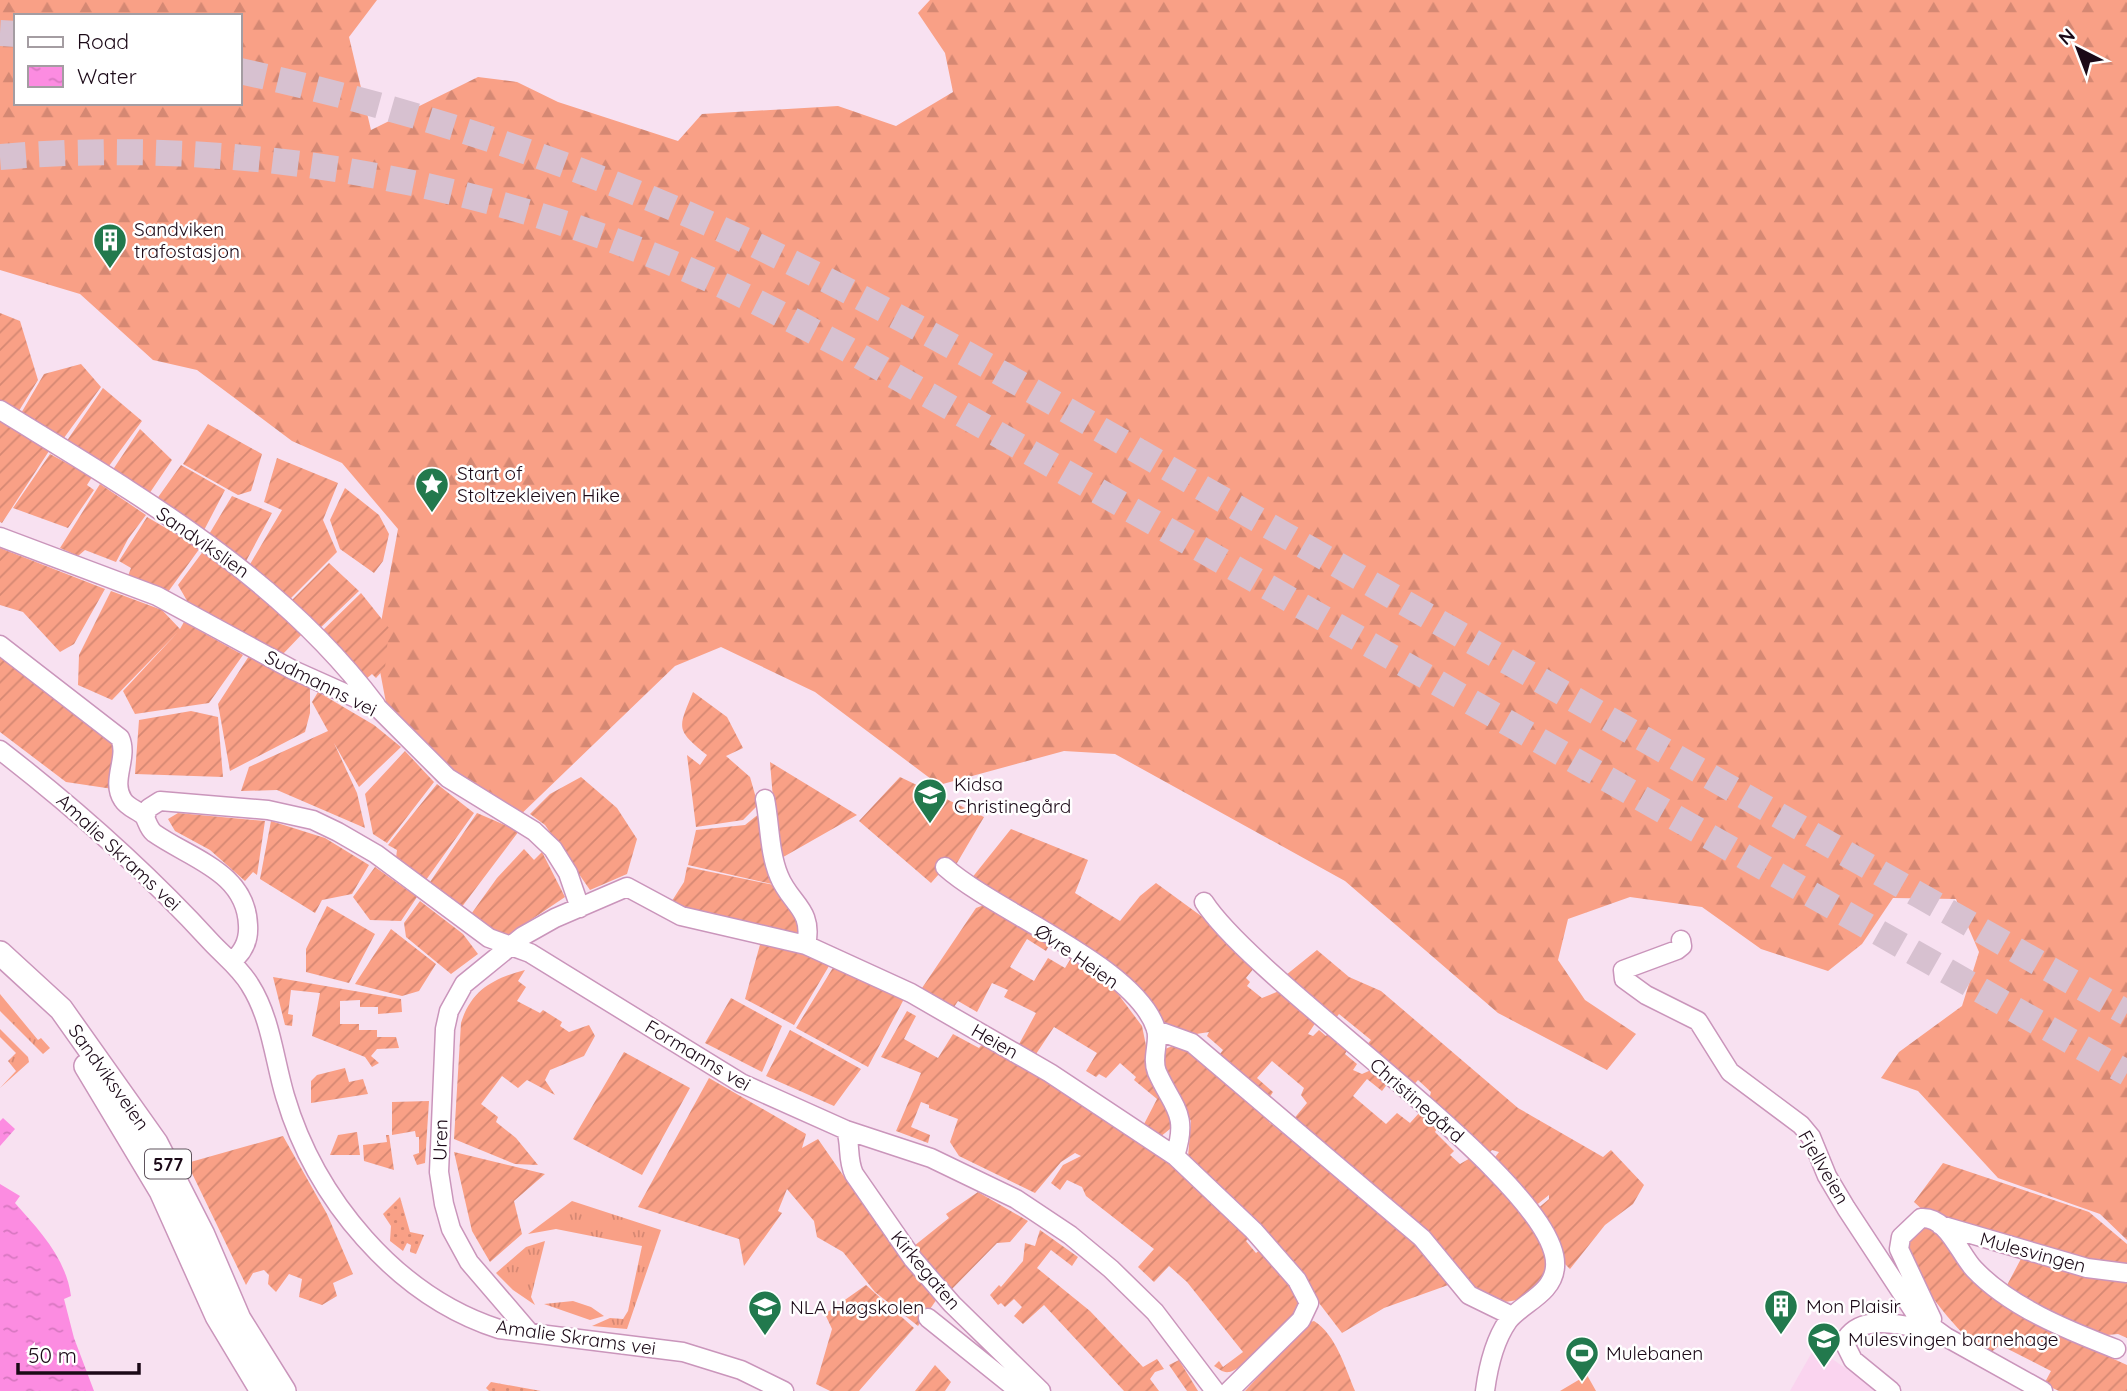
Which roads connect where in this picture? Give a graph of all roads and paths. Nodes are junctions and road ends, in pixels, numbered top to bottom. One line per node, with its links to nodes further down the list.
1 (0, 410): 4 (street, Sandvikslien)
2 (0, 537): 4 (street, Sudmanns vei)
3 (0, 645): 7 (street, Amalie Skrams vei)
4 (378, 708): 10 (street, Sudmanns vei)
5 (0, 750): 15 (street, Amalie Skrams vei)
6 (765, 799): 12 (street)
7 (145, 816): 13 (street, Formanns vei); 15 (street, Amalie Skrams vei)
8 (945, 867): 16 (street, Øvre Heien)
9 (1204, 902): 21 (street, Christinegård)
10 (580, 908): 12 (street, Heien); 13 (street, Heien)
11 (1681, 940): 23 (street, Fjellveien)
12 (806, 945): 18 (street, Heien)
13 (512, 947): 17 (street, Formanns vei); 24 (street, Uren)
14 (6, 958): 26 (main road, Sandviksveien / 577); 27 (main road, Sandviksveien / 577)
15 (231, 962): 24 (street, Amalie Skrams vei)
16 (1156, 1030): 18 (street); 21 (street)
17 (846, 1130): 30 (street, Kirkegaten); 31 (street, Formanns vei)
18 (1175, 1156): 32 (street, Heien)
19 (1940, 1225): 20 (street, Mulesvingen); 23 (street, Mulesvingen); 25 (street, Mulesvingen)
20 (2127, 1273)
21 (1512, 1316): 33 (street, Christinegård)
22 (928, 1318): 29 (street, Kirkegaten)
23 (1928, 1324): 34 (street); 35 (street, Fjellveien)
24 (530, 1333): 28 (street, Amalie Skrams vei)
25 (2116, 1349)
26 (262, 1391)
27 (284, 1391)
28 (784, 1391)
29 (1019, 1391)
30 (1041, 1391)
31 (1215, 1391)
32 (1229, 1391)
33 (1485, 1391)
34 (1891, 1391)
35 (2043, 1391)

